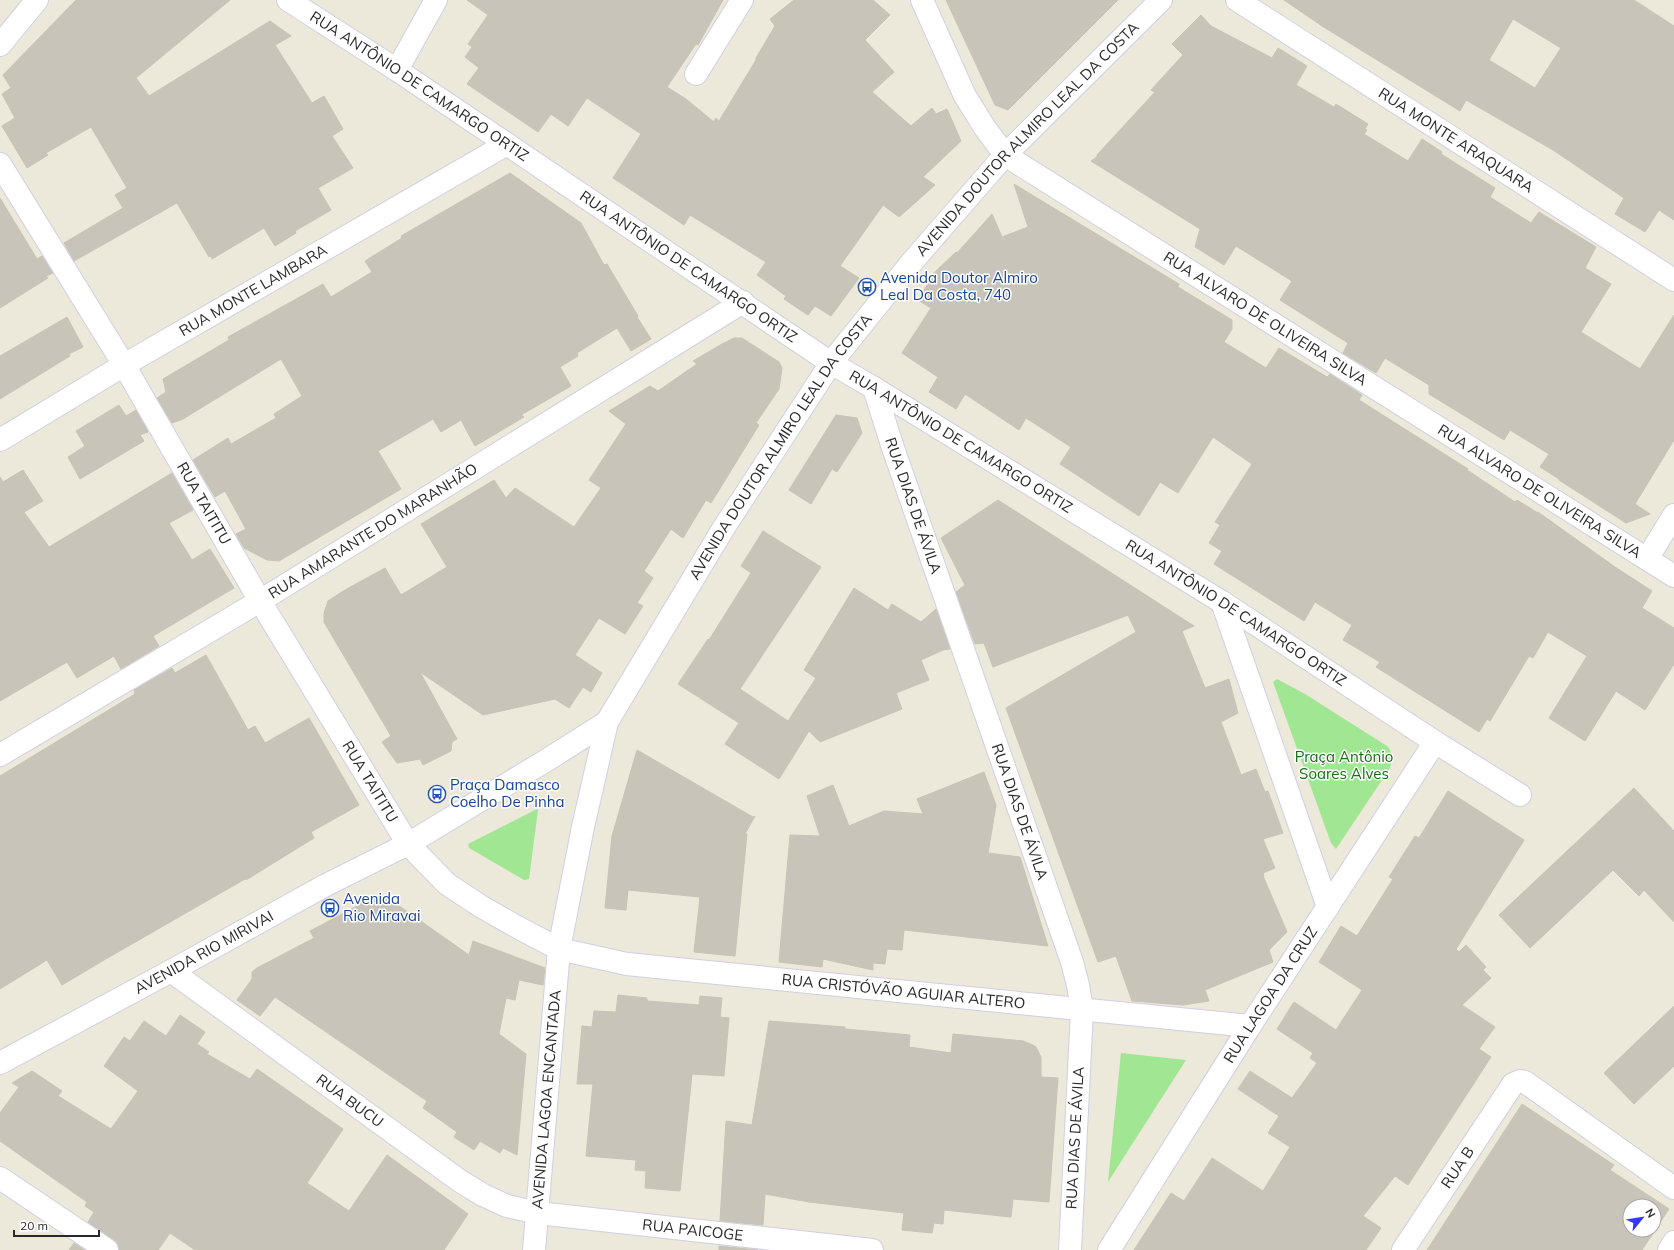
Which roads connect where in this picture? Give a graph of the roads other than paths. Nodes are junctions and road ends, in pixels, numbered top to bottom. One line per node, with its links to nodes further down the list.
1 (37, 0): 8 (street)
2 (288, 0): 9 (street, RUA ANTÔNIO DE CAMARGO ORTIZ)
3 (436, 0): 9 (street)
4 (742, 0): 10 (street)
5 (922, 0): 12 (street, RUA ALVARO DE OLIVEIRA SILVA)
6 (1161, 0): 12 (street, AVENIDA DOUTOR ALMIRO LEAL DA COSTA)
7 (1237, 0): 14 (street, RUA MONTE ARAQUARA)
8 (0, 45)
9 (397, 70): 11 (street, RUA ANTÔNIO DE CAMARGO ORTIZ)
10 (696, 74)
11 (507, 144): 15 (street, RUA ANTÔNIO DE CAMARGO ORTIZ); 17 (street, RUA MONTE LAMBARA)
12 (1006, 155): 16 (street, AVENIDA DOUTOR ALMIRO LEAL DA COSTA); 21 (street, RUA ALVARO DE OLIVEIRA SILVA)
13 (0, 164): 17 (street, RUA TAITITU)
14 (1674, 280)
15 (743, 302): 16 (street, RUA ANTÔNIO DE CAMARGO ORTIZ); 23 (street, RUA AMARANTE DO MARANHÃO)
16 (831, 363): 18 (street, RUA ANTÔNIO DE CAMARGO ORTIZ); 25 (street, AVENIDA DOUTOR ALMIRO LEAL DA COSTA)
17 (124, 366): 19 (street, RUA MONTE LAMBARA); 23 (street, RUA TAITITU)
18 (874, 388): 24 (street, RUA ANTÔNIO DE CAMARGO ORTIZ); 33 (street, RUA DIAS DE ÁVILA)
19 (0, 440)
20 (1674, 515): 21 (street)
21 (1647, 559): 22 (street, RUA ALVARO DE OLIVEIRA SILVA)
22 (1674, 576)
23 (260, 601): 27 (street, RUA AMARANTE DO MARANHÃO); 29 (street, RUA TAITITU)
24 (1222, 602): 26 (street, RUA ANTÔNIO DE CAMARGO ORTIZ); 30 (street)
25 (607, 722): 29 (street, AVENIDA RIO MIRIVAI); 31 (street, AVENIDA LAGOA ENCANTADA)
26 (1435, 742): 28 (street, RUA ANTÔNIO DE CAMARGO ORTIZ); 30 (street, RUA LAGOA DA CRUZ)
27 (0, 755)
28 (1520, 794)
29 (408, 844): 31 (street, RUA TAITITU); 32 (street, AVENIDA RIO MIRIVAI)
30 (1328, 907): 34 (street, RUA LAGOA DA CRUZ)
31 (559, 949): 33 (street, RUA CRISTÓVÃO AGUIAR ALTERO); 38 (street, AVENIDA LAGOA ENCANTADA)
32 (171, 971): 35 (street, AVENIDA RIO MIRIVAI); 38 (street, RUA BUCU)
33 (1082, 1010): 34 (street, RUA CRISTÓVÃO AGUIAR ALTERO); 43 (street, RUA DIAS DE ÁVILA)
34 (1250, 1026): 44 (street, RUA LAGOA DA CRUZ)
35 (0, 1063)
36 (0, 1178): 40 (street)
37 (1674, 1188): 45 (street, RUA B)
38 (538, 1213): 41 (street, AVENIDA LAGOA ENCANTADA); 42 (street, RUA PAICOGE)
39 (1674, 1242): 46 (street)
40 (107, 1250)
41 (534, 1250)
42 (872, 1250)
43 (1070, 1250)
44 (1109, 1250)
45 (1403, 1250)
46 (1668, 1250)

